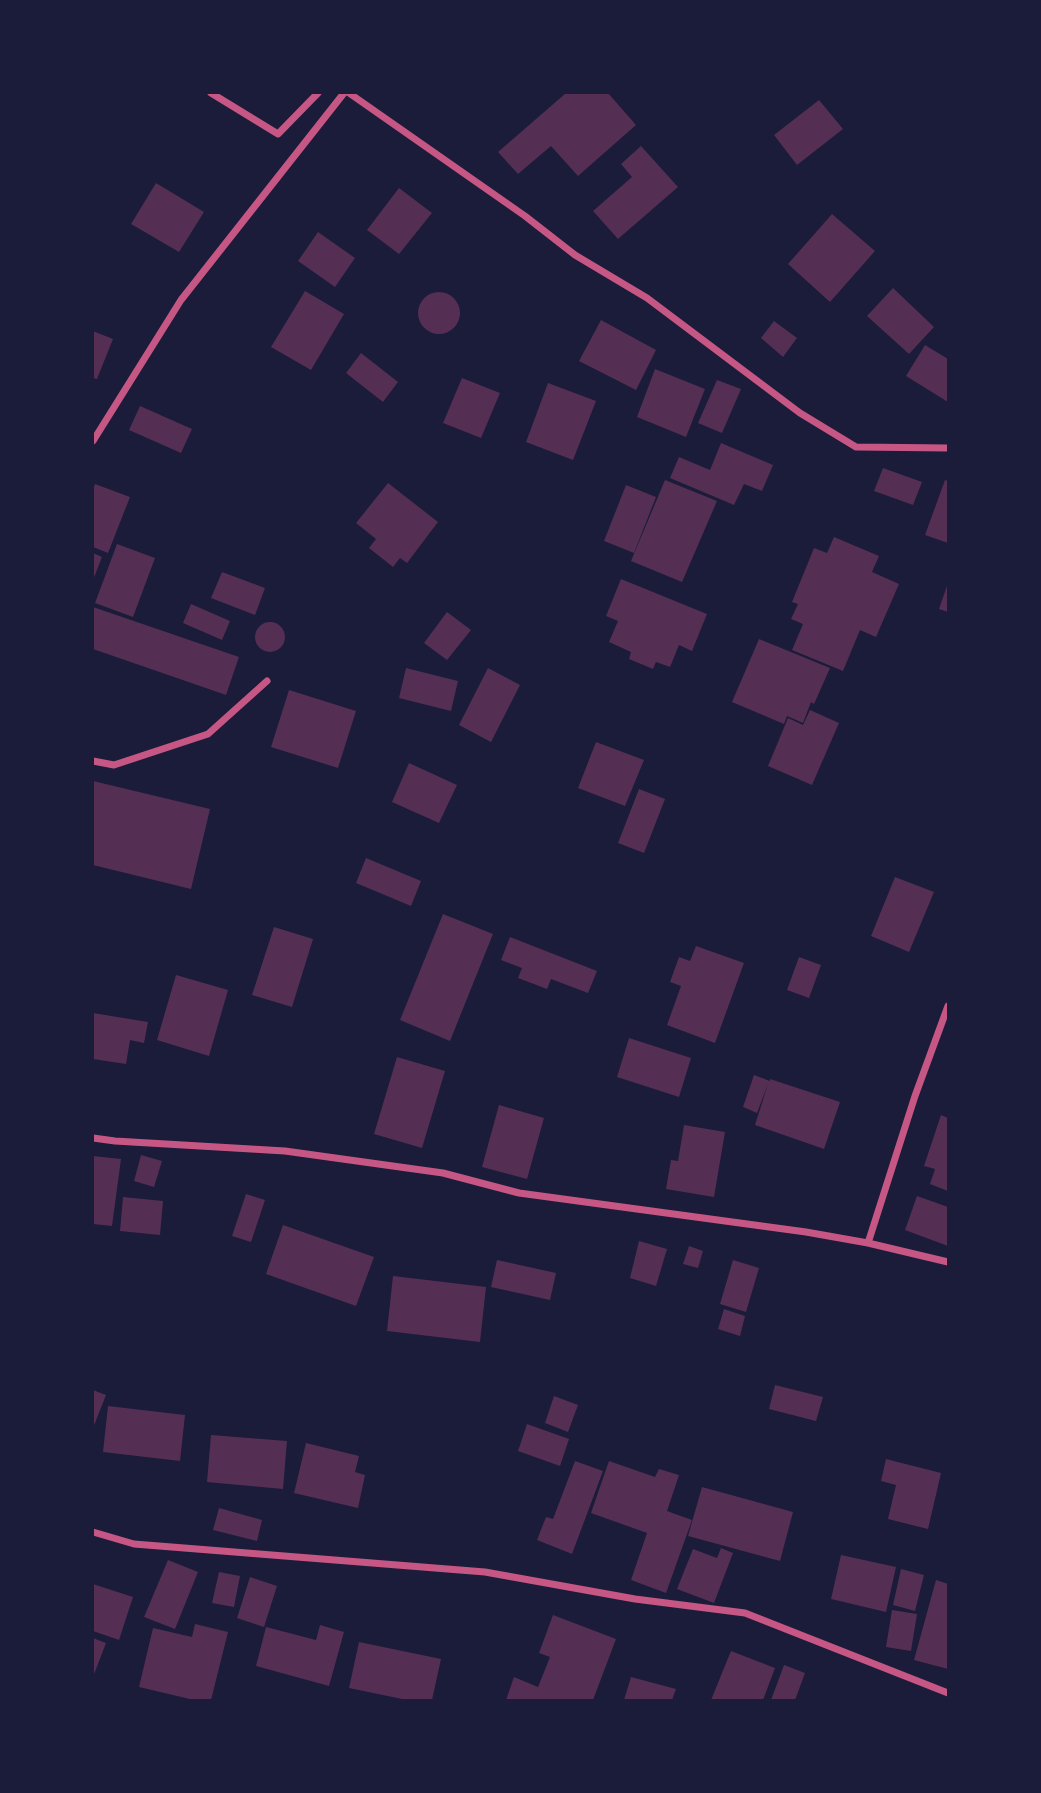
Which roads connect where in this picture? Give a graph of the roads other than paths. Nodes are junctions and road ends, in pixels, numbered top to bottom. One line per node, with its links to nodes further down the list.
1 (211, 93): 2 (street)
2 (318, 93)
3 (347, 93): 4 (street); 5 (street)
4 (93, 442)
5 (948, 449)
6 (267, 681): 7 (street)
7 (93, 761)
8 (948, 1006): 10 (street)
9 (93, 1138): 10 (street)
10 (868, 1242): 11 (street)
11 (948, 1262)
12 (93, 1532): 13 (street)
13 (948, 1693)

